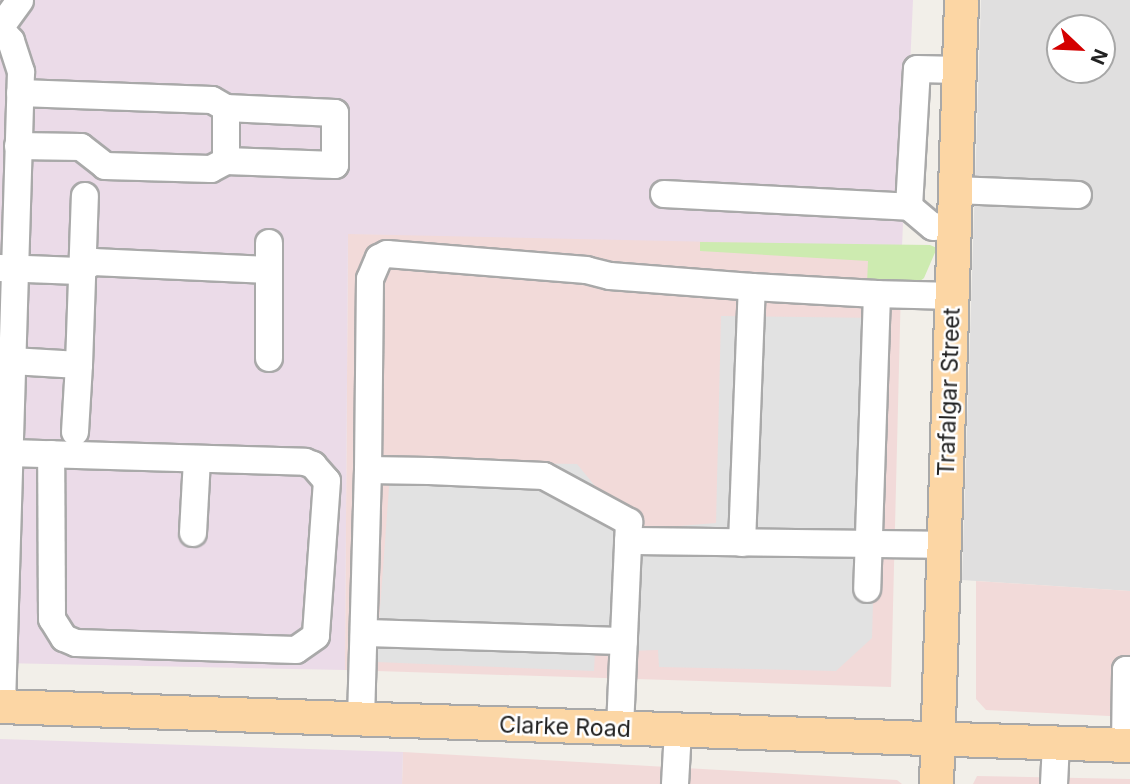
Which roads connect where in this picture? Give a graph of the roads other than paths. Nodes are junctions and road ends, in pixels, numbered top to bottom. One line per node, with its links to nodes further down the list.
1 (20, 0): 3 (street)
2 (961, 0): 4 (main road, Trafalgar Street)
3 (0, 28): 5 (street)
4 (959, 70): 9 (main road, Trafalgar Street); 13 (street)
5 (20, 93): 6 (street); 7 (street)
6 (226, 108): 8 (street); 8 (street)
7 (18, 146): 8 (street); 14 (street)
8 (226, 161)
9 (955, 190): 11 (street); 15 (main road, Trafalgar Street)
10 (664, 194): 13 (street)
11 (1078, 195)
12 (85, 196): 19 (street)
13 (909, 207): 15 (street)
14 (8, 210): 17 (street)
15 (954, 226): 22 (main road, Trafalgar Street)
16 (269, 243): 18 (street)
17 (8, 268): 19 (street); 24 (street)
18 (269, 270): 19 (street); 23 (street)
19 (79, 271): 25 (street)
20 (752, 287): 21 (street); 30 (street); 34 (street)
21 (877, 294): 22 (street); 35 (street)
22 (952, 296): 36 (main road, Trafalgar Street)
23 (268, 358)
24 (12, 360): 25 (street); 27 (street)
25 (79, 365): 26 (street)
26 (75, 432)
27 (5, 453): 28 (street); 31 (street)
28 (51, 454): 29 (street); 29 (street)
29 (197, 459): 32 (street)
30 (368, 470): 33 (street); 39 (street)
31 (4, 506): 38 (street)
32 (193, 533)
33 (628, 541): 34 (street); 40 (street)
34 (742, 543): 35 (street)
35 (868, 545): 36 (street); 37 (street)
36 (944, 545): 46 (main road, Trafalgar Street)
37 (867, 589)
38 (2, 611): 42 (street)
39 (365, 632): 40 (street); 43 (street)
40 (624, 641): 44 (street)
41 (1130, 670): 48 (street)
42 (1, 706): 43 (main road, Clarke Road)
43 (360, 720): 44 (main road, Clarke Road)
44 (620, 729): 45 (main road, Clarke Road)
45 (678, 731): 46 (main road, Clarke Road); 49 (street)
46 (937, 739): 47 (main road, Clarke Road); 50 (main road, Trafalgar Street)
47 (1056, 743): 48 (main road, Clarke Road); 51 (street)
48 (1127, 745)
49 (675, 784)
50 (936, 784)
51 (1054, 784)

